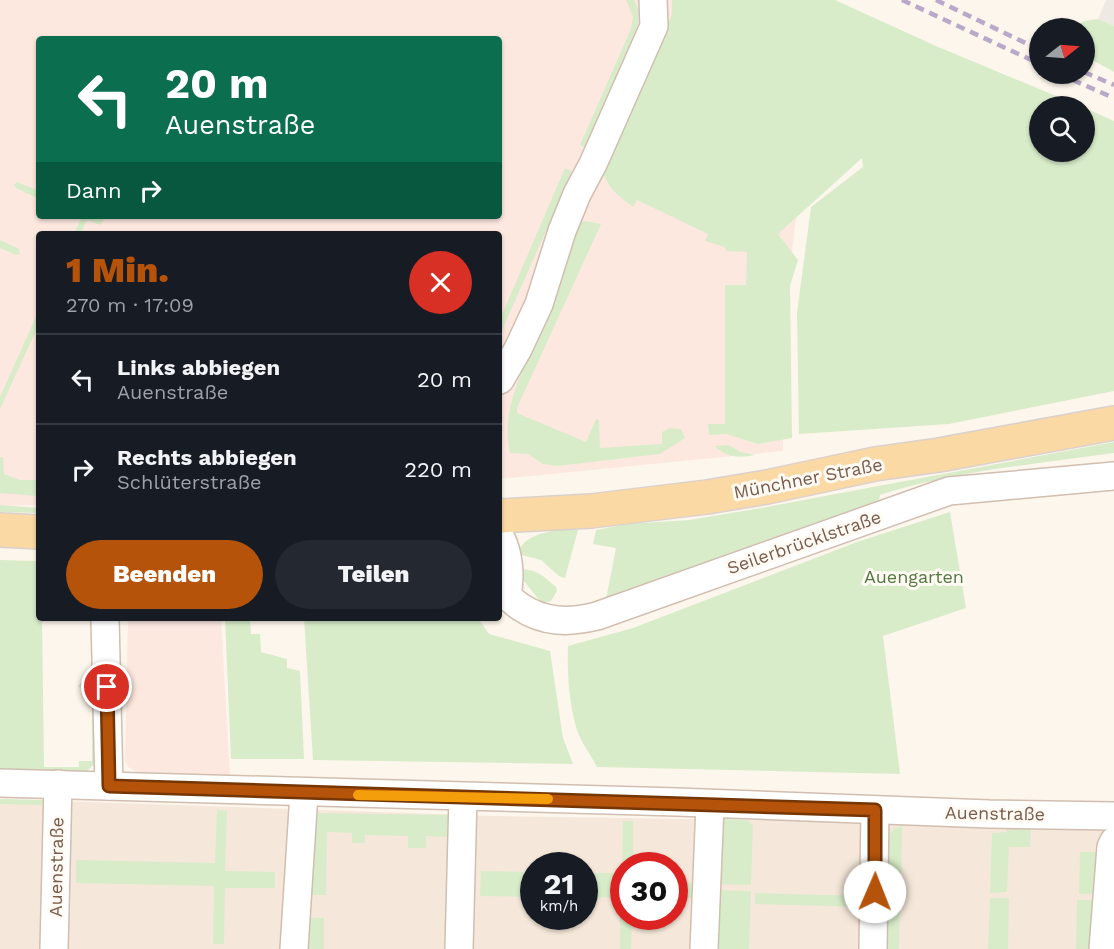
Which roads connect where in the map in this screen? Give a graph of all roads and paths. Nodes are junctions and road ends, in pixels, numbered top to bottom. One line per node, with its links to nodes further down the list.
1 (653, 0): 2 (street)
2 (502, 377)
3 (1114, 423): 5 (main road, Münchner Straße)
4 (1114, 476): 9 (street, Seilerbrücklstraße)
5 (502, 516)
6 (0, 530): 7 (main road)
7 (36, 532)
8 (502, 541): 9 (street, Seilerbrücklstraße)
9 (503, 594)
10 (105, 621): 13 (street)
11 (0, 783): 12 (street, Auenstraße)
12 (58, 784): 13 (street, Auenstraße); 20 (street, Auenstraße)
13 (109, 786): 14 (street, Auenstraße)
14 (304, 793): 15 (street, Auenstraße); 21 (street)
15 (463, 797): 16 (street, Auenstraße); 22 (street)
16 (710, 805): 17 (street, Auenstraße); 23 (street)
17 (875, 810): 18 (street, Auenstraße); 24 (street)
18 (1114, 816)
19 (1114, 841): 25 (street)
20 (54, 949)
21 (294, 949)
22 (459, 949)
23 (704, 949)
24 (873, 949)
25 (1103, 949)

